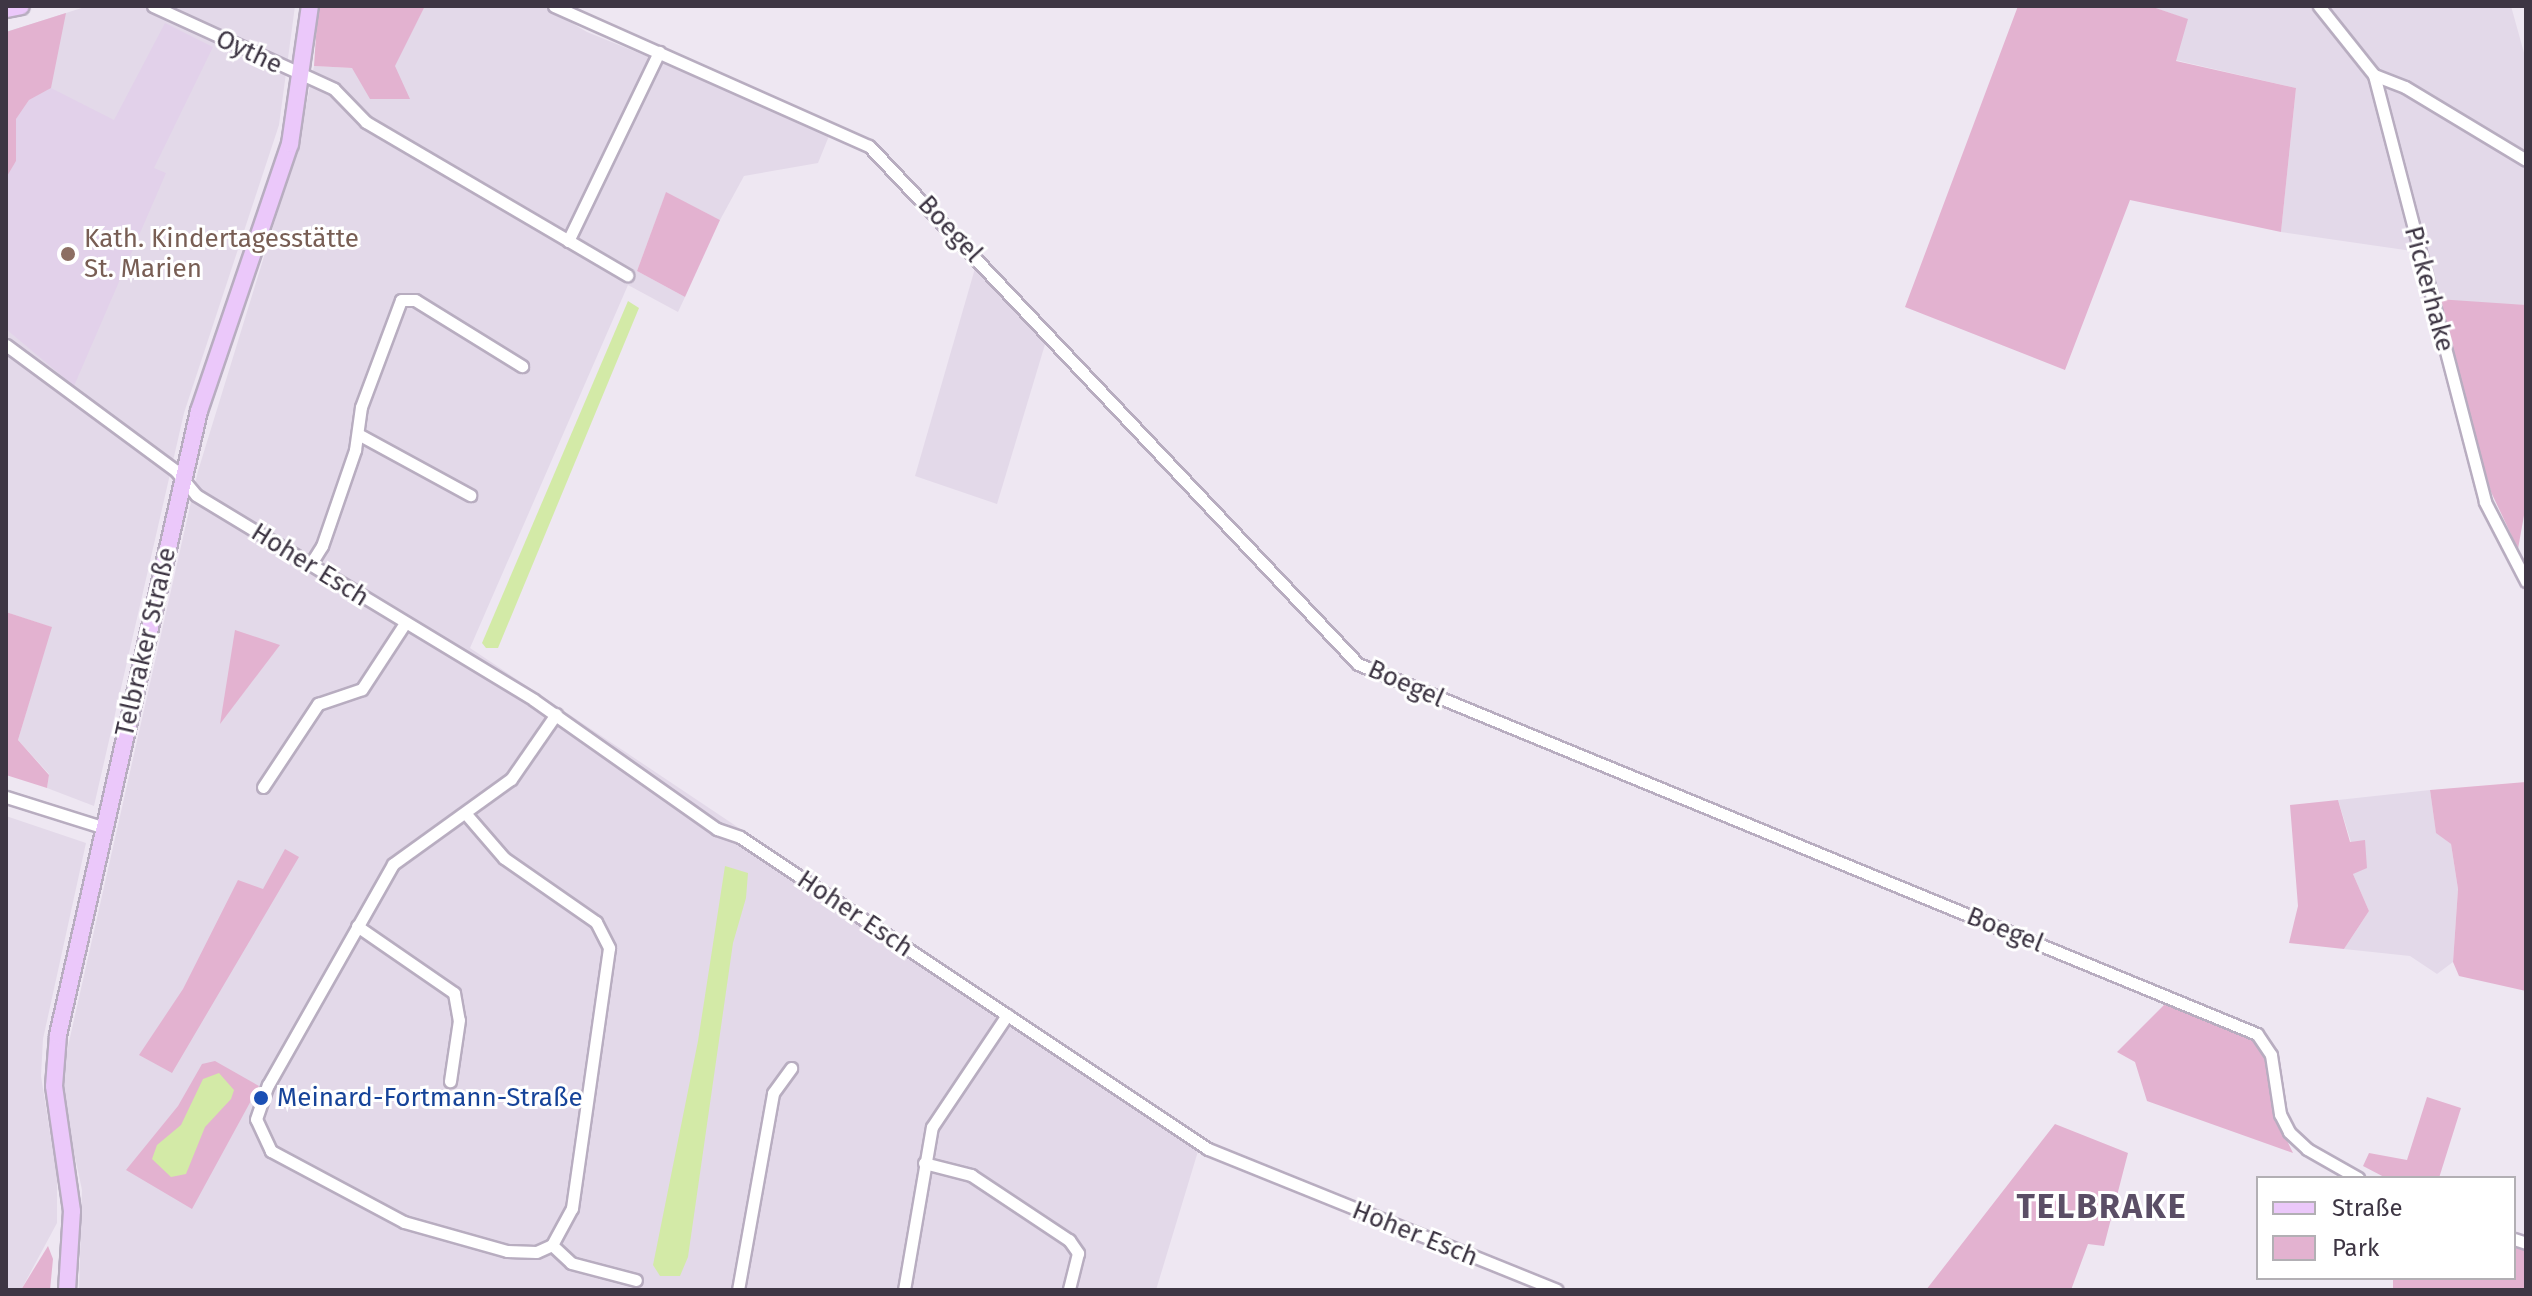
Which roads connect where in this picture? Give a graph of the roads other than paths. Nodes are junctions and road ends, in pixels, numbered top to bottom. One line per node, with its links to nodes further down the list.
1 (21, 6): 6 (street)
2 (153, 6): 9 (street, Oythe)
3 (310, 6): 9 (street, Telbraker Straße)
4 (554, 6): 7 (street, Boegel)
5 (2319, 6): 8 (street, Pickerhake)
6 (6, 9)
7 (659, 52): 11 (street); 31 (street, Boegel)
8 (2374, 75): 10 (street); 19 (street, Pickerhake)
9 (302, 77): 11 (street, Oythe); 16 (street, Telbraker Straße)
10 (2526, 160)
11 (568, 241): 12 (street, Oythe)
12 (627, 275)
13 (6, 345): 16 (street, Hoher Esch)
14 (522, 366): 15 (street)
15 (358, 434): 17 (street); 18 (street)
16 (182, 482): 18 (street, Hoher Esch); 25 (street, Telbraker Straße)
17 (470, 495)
18 (310, 565): 20 (street, Hoher Esch)
19 (2526, 581)
20 (405, 623): 21 (street, Hoher Esch); 22 (street)
21 (556, 714): 24 (street); 27 (street, Hoher Esch)
22 (263, 787)
23 (6, 797): 25 (street)
24 (466, 814): 26 (street); 32 (street)
25 (105, 828): 34 (street, Telbraker Straße)
26 (357, 926): 29 (street); 32 (street)
27 (1007, 1015): 30 (street); 38 (street, Hoher Esch)
28 (791, 1068): 35 (street)
29 (450, 1081)
30 (924, 1163): 36 (street); 37 (street)
31 (2354, 1176)
32 (552, 1245): 33 (street)
33 (636, 1280)
34 (67, 1290)
35 (738, 1290)
36 (904, 1290)
37 (1069, 1290)
38 (1557, 1290)

